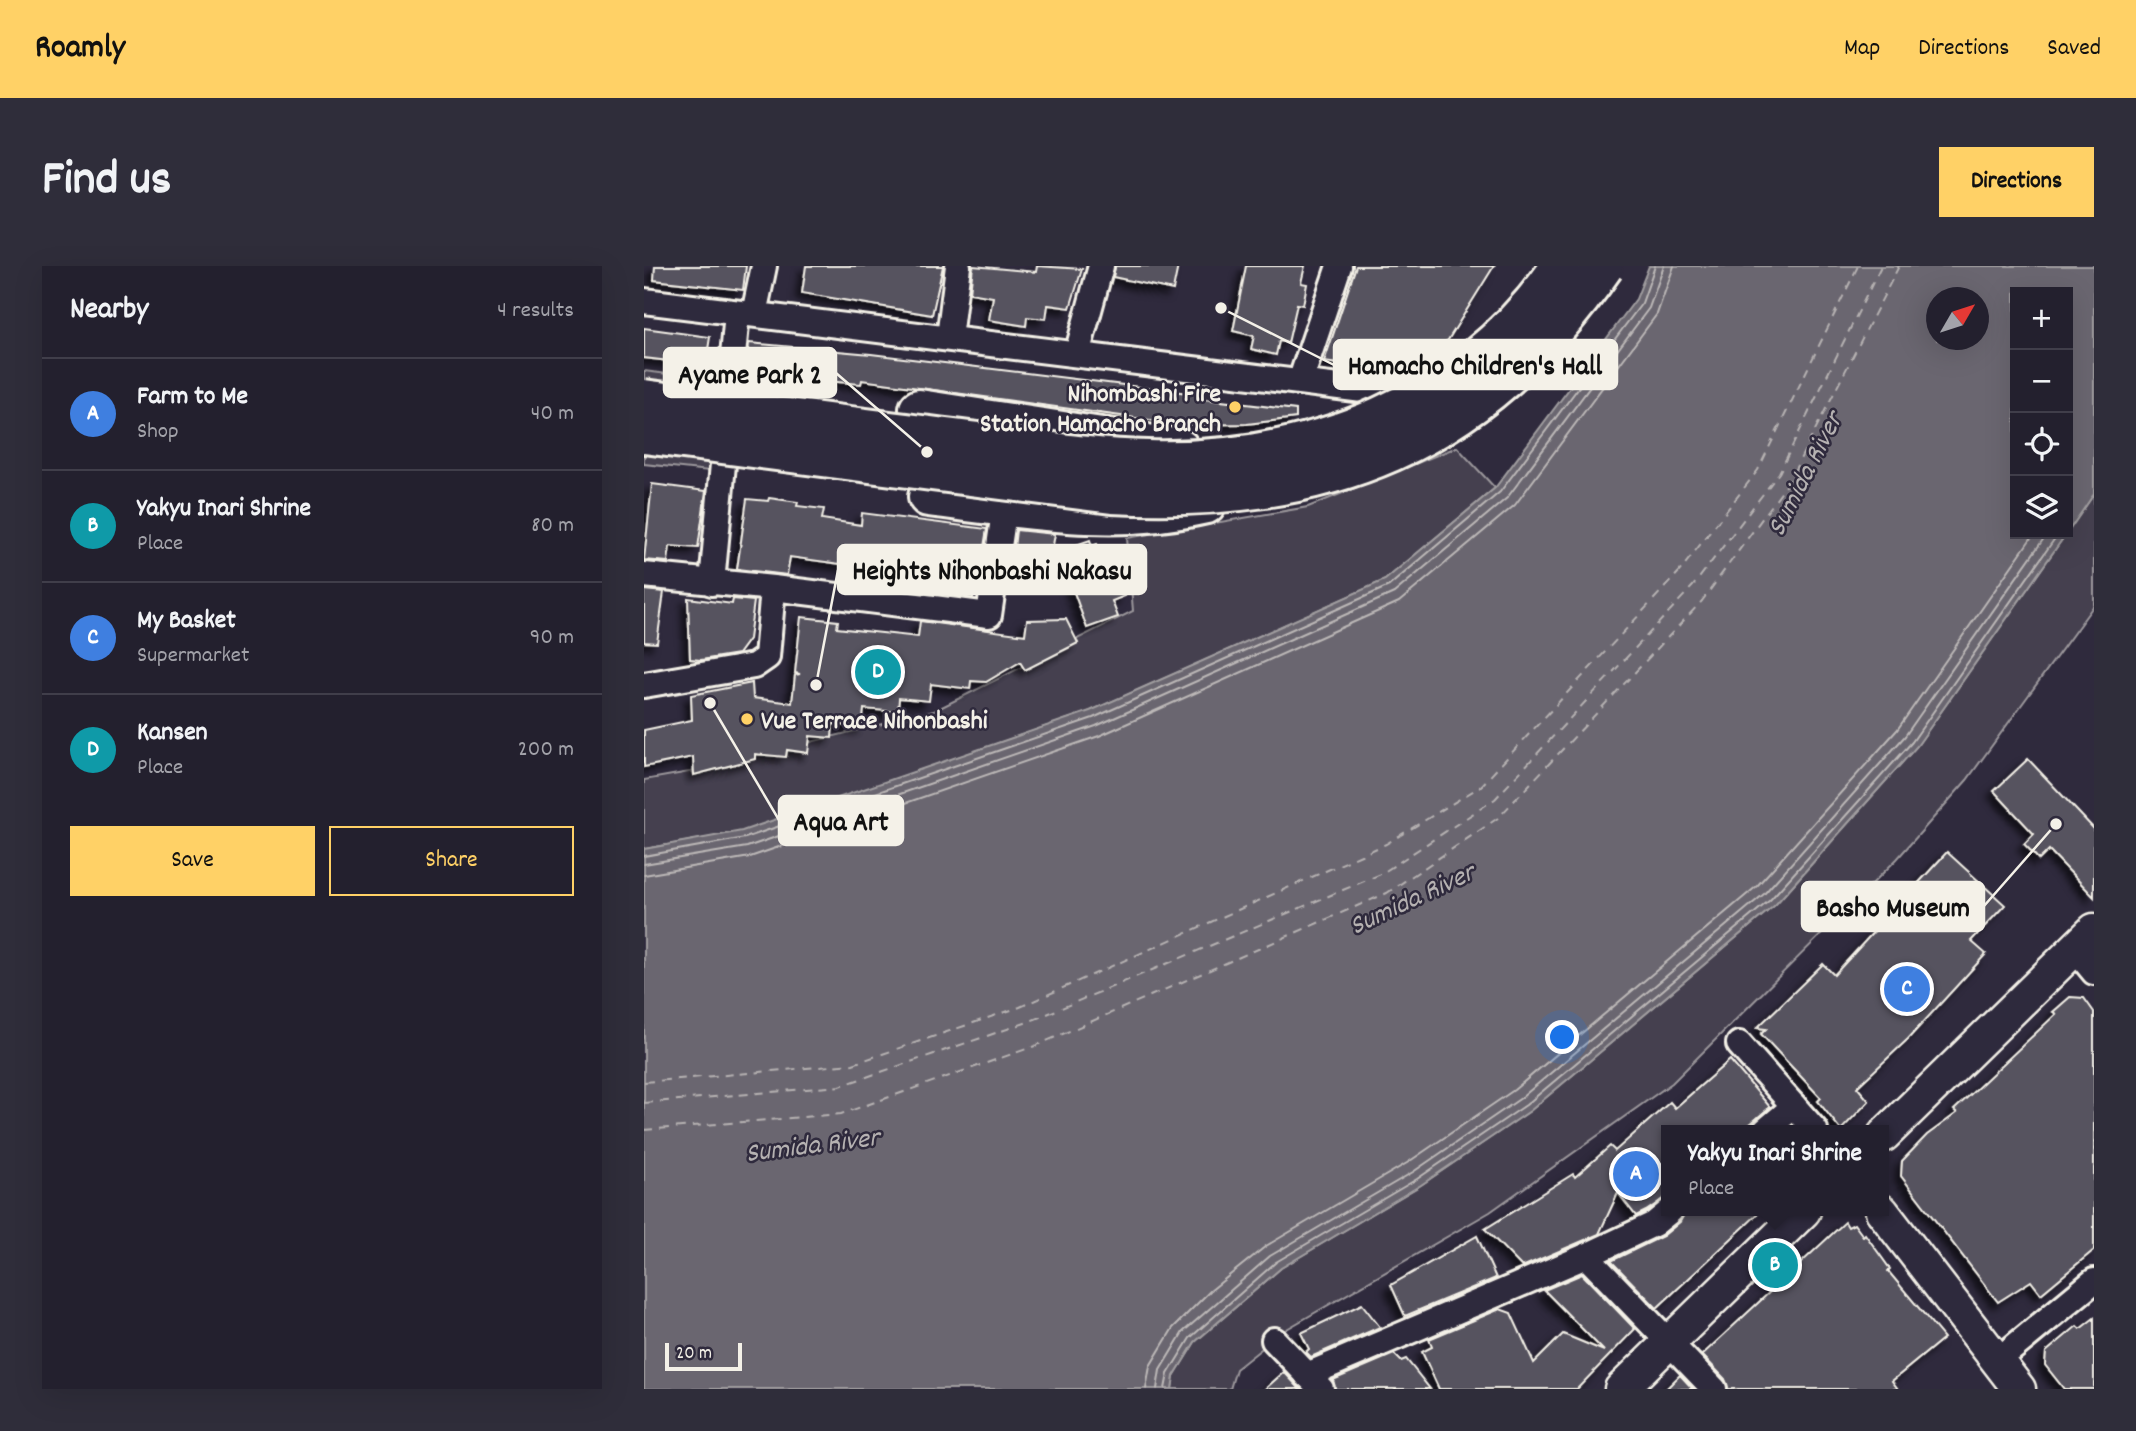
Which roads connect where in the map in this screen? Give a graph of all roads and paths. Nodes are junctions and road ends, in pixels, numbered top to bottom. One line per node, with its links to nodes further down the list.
1 (764, 266): 9 (street)
2 (958, 266): 10 (street)
3 (1101, 266): 11 (street)
4 (1339, 266): 13 (street)
5 (1543, 266): 13 (street)
6 (1561, 266): 16 (highway, bridge)
7 (1604, 266): 18 (highway, bridge)
8 (644, 301): 9 (street)
9 (745, 314): 10 (street); 21 (street)
10 (948, 338): 11 (street)
11 (1077, 354): 13 (street)
12 (644, 373): 16 (highway, bridge)
13 (1300, 382)
14 (644, 399): 16 (highway, bridge)
15 (644, 434): 18 (highway, bridge)
16 (1249, 454)
17 (644, 459): 18 (highway, bridge)
18 (1263, 491)
19 (1003, 519): 22 (street)
20 (644, 575): 21 (street)
21 (712, 583): 22 (street)
22 (773, 588): 23 (street)
23 (644, 685)
24 (2088, 950): 29 (street)
25 (1739, 1044): 26 (street)
26 (1794, 1106): 27 (street); 28 (street)
27 (1772, 1125)
28 (1811, 1125)
29 (1889, 1130)
30 (1664, 1216): 33 (street)
31 (1799, 1216): 36 (street)
32 (1886, 1216): 37 (street)
33 (1586, 1256): 36 (street); 38 (street)
34 (2094, 1281): 37 (street)
35 (1274, 1340): 38 (street)
36 (1668, 1343): 39 (street); 40 (street)
37 (1997, 1361): 41 (street)
38 (1314, 1382)
39 (1621, 1389)
40 (1714, 1389)
41 (2019, 1389)

